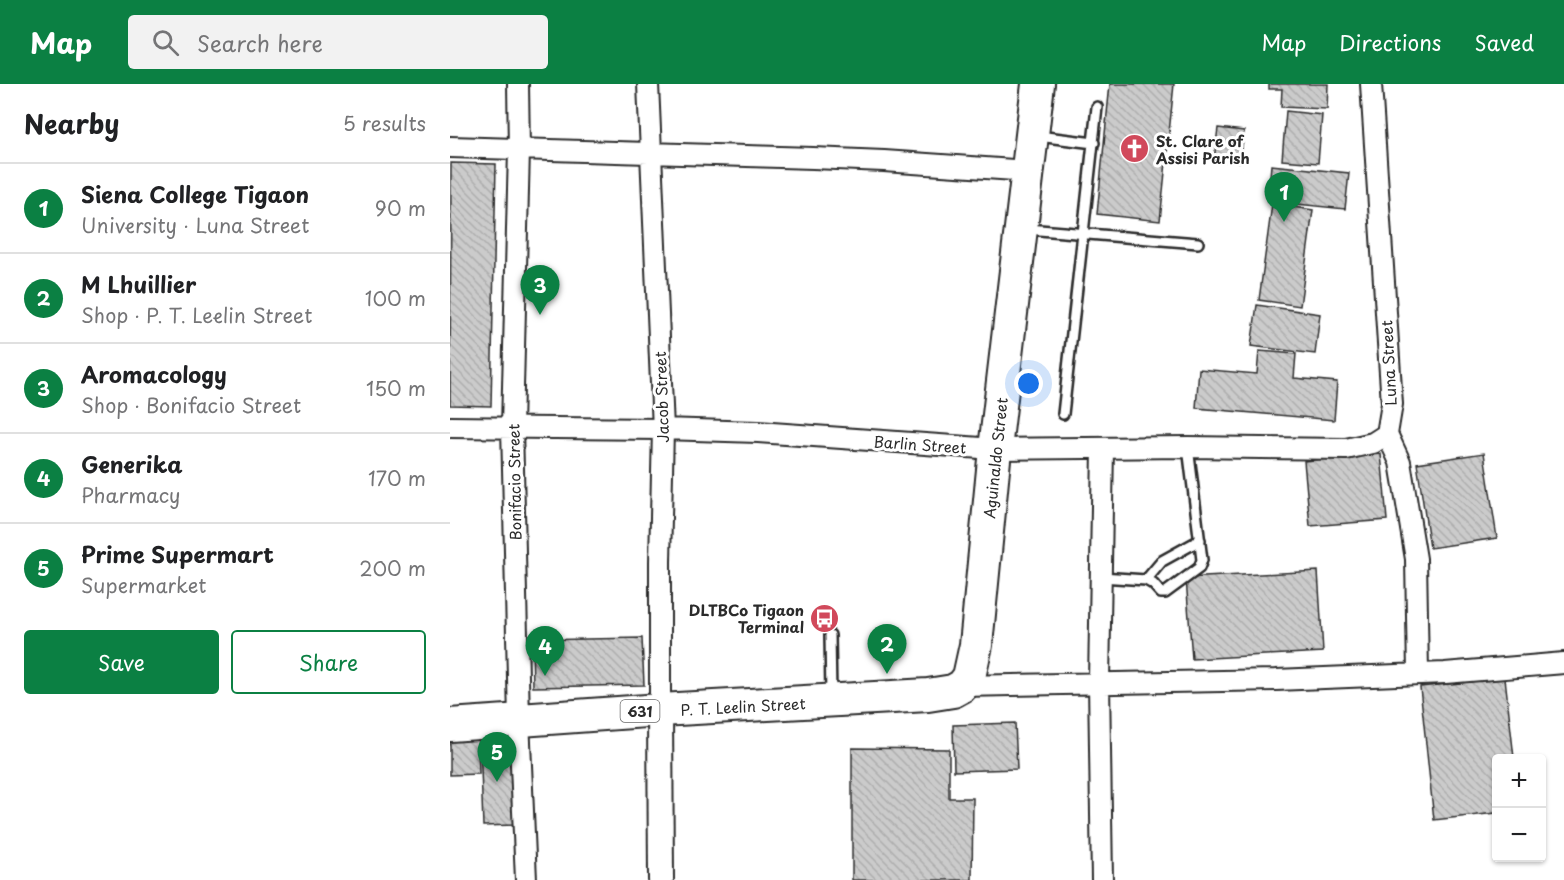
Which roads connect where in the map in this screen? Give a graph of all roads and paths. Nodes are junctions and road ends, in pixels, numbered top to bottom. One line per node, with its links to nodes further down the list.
1 (518, 84): 9 (street, Bonifacio Street)
2 (648, 84): 10 (street, Jacob Street)
3 (1038, 84): 6 (main road, Aguinaldo Street)
4 (1371, 84): 19 (street, Luna Street)
5 (1097, 106): 7 (lane)
6 (1032, 136): 7 (lane); 11 (main road, Aguinaldo Street)
7 (1094, 143): 13 (lane)
8 (450, 147): 9 (street)
9 (519, 150): 10 (street); 17 (street, Bonifacio Street)
10 (650, 153): 11 (street); 18 (street, Jacob Street)
11 (1028, 171): 12 (main road, Aguinaldo Street)
12 (1022, 228): 13 (lane); 22 (main road, Aguinaldo Street)
13 (1083, 234): 14 (lane); 15 (lane)
14 (1198, 243)
15 (1063, 414)
16 (450, 427): 17 (street, Barlin Street)
17 (512, 427): 18 (street, Barlin Street); 33 (street, Bonifacio Street)
18 (663, 429): 22 (street, Barlin Street); 32 (street, Jacob Street)
19 (1387, 434): 20 (street, Barlin Street); 28 (street)
20 (1188, 447): 21 (street, Barlin Street); 23 (lane)
21 (1103, 448): 22 (street, Barlin Street); 24 (street)
22 (995, 449): 30 (main road, Aguinaldo Street)
23 (1200, 540): 25 (lane); 25 (lane)
24 (1101, 577): 25 (lane); 29 (street)
25 (1146, 580)
26 (830, 635): 31 (lane)
27 (1564, 663): 28 (street)
28 (1419, 674): 29 (street)
29 (1099, 682): 30 (street); 37 (street)
30 (962, 686): 31 (main road, P. T. Leelin Street / 631)
31 (831, 701): 32 (main road, P. T. Leelin Street / 631)
32 (660, 710): 33 (main road, P. T. Leelin Street / 631); 36 (street)
33 (519, 719): 34 (main road, P. T. Leelin Street / 631); 35 (street, Bonifacio Street)
34 (450, 725)
35 (526, 880)
36 (661, 880)
37 (1102, 880)

